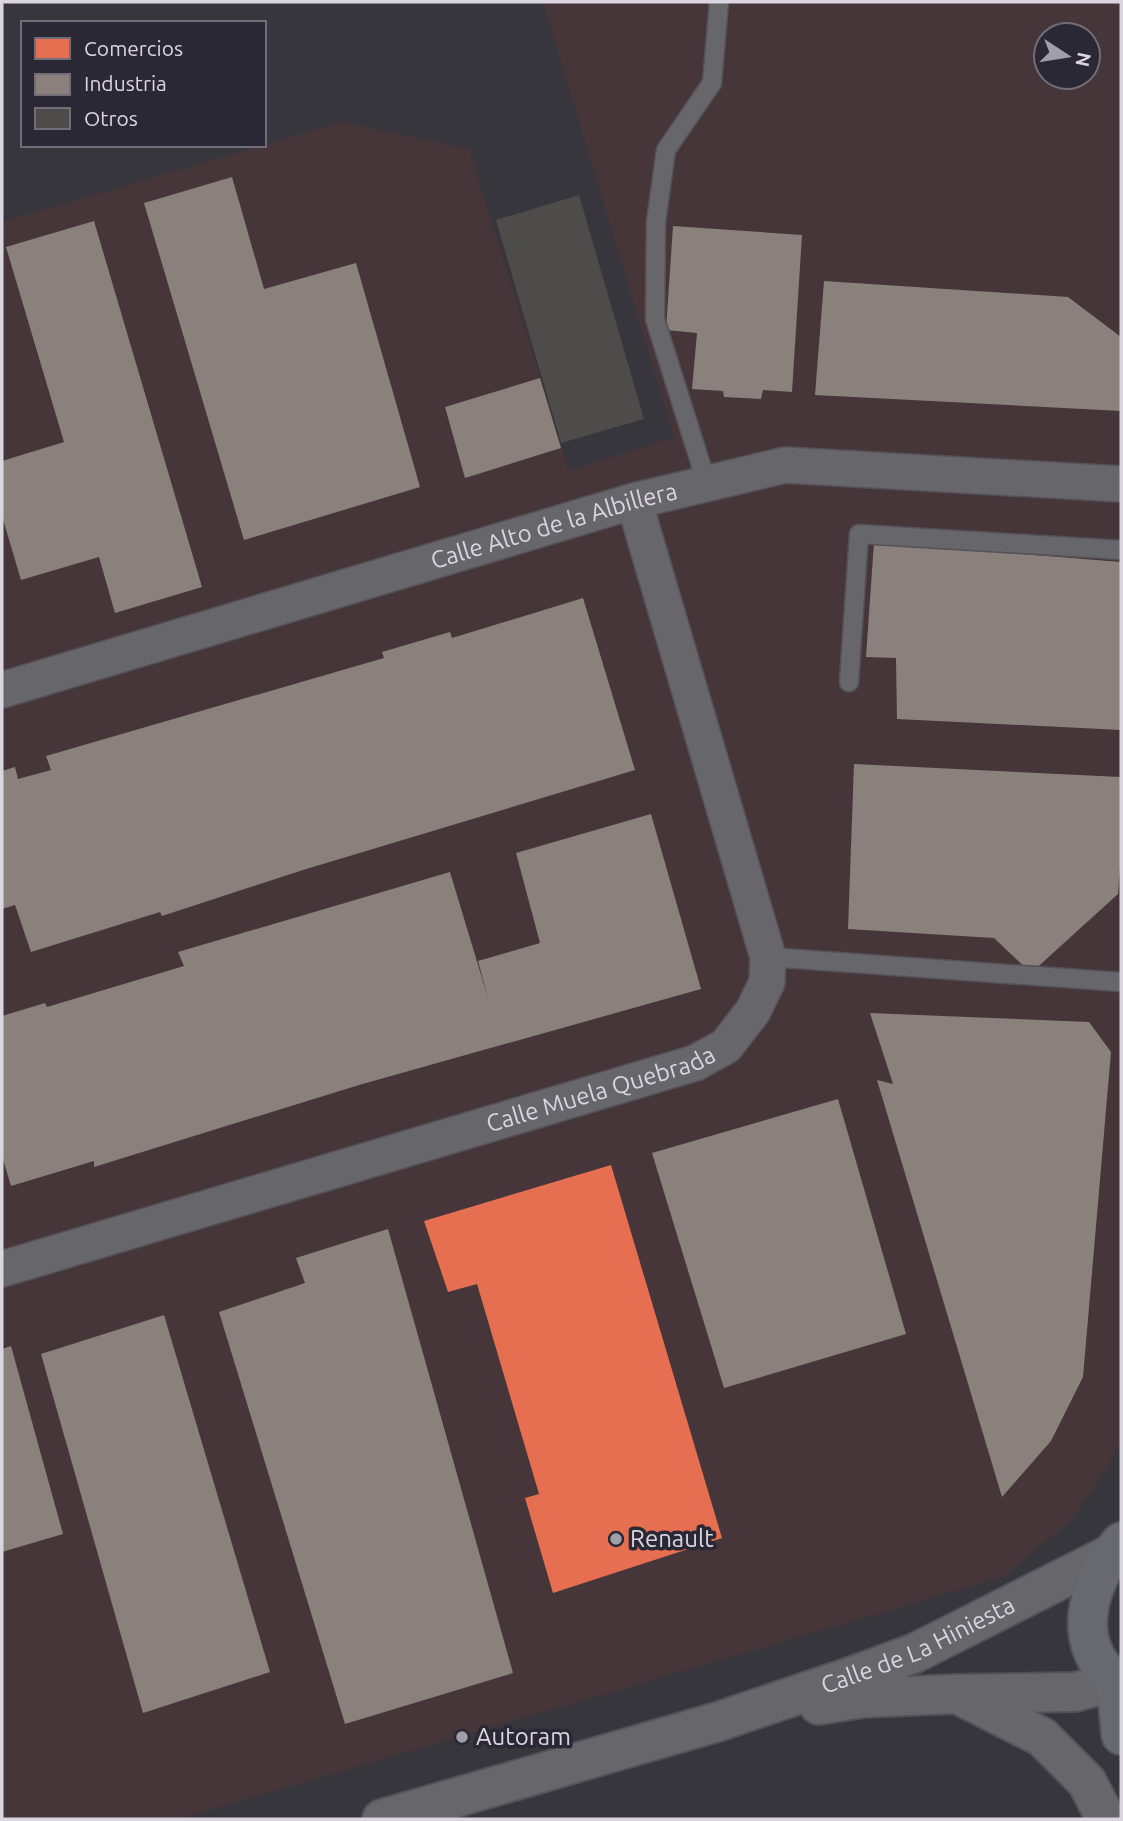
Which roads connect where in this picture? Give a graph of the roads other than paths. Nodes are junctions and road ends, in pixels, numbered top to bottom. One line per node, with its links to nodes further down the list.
1 (719, 2): 2 (lane)
2 (707, 484): 3 (street, Calle Alto de la Albillera); 4 (street, Calle Alto de la Albillera)
3 (1121, 484)
4 (634, 501): 7 (street, Calle Alto de la Albillera); 8 (street, Calle Muela Quebrada)
5 (1121, 550): 6 (lane)
6 (849, 682)
7 (2, 690)
8 (768, 957): 9 (lane); 10 (street, Calle Muela Quebrada)
9 (1121, 982)
10 (2, 1269)
11 (1116, 1548): 12 (main road); 14 (street, Calle de La Hiniesta)
12 (1119, 1683): 13 (street, Calle de La Hiniesta); 15 (main road)
13 (954, 1693): 14 (street, Calle de La Hiniesta); 17 (street)
14 (717, 1722): 16 (street, Calle de La Hiniesta)
15 (1121, 1735)
16 (382, 1819)
17 (1106, 1819)

